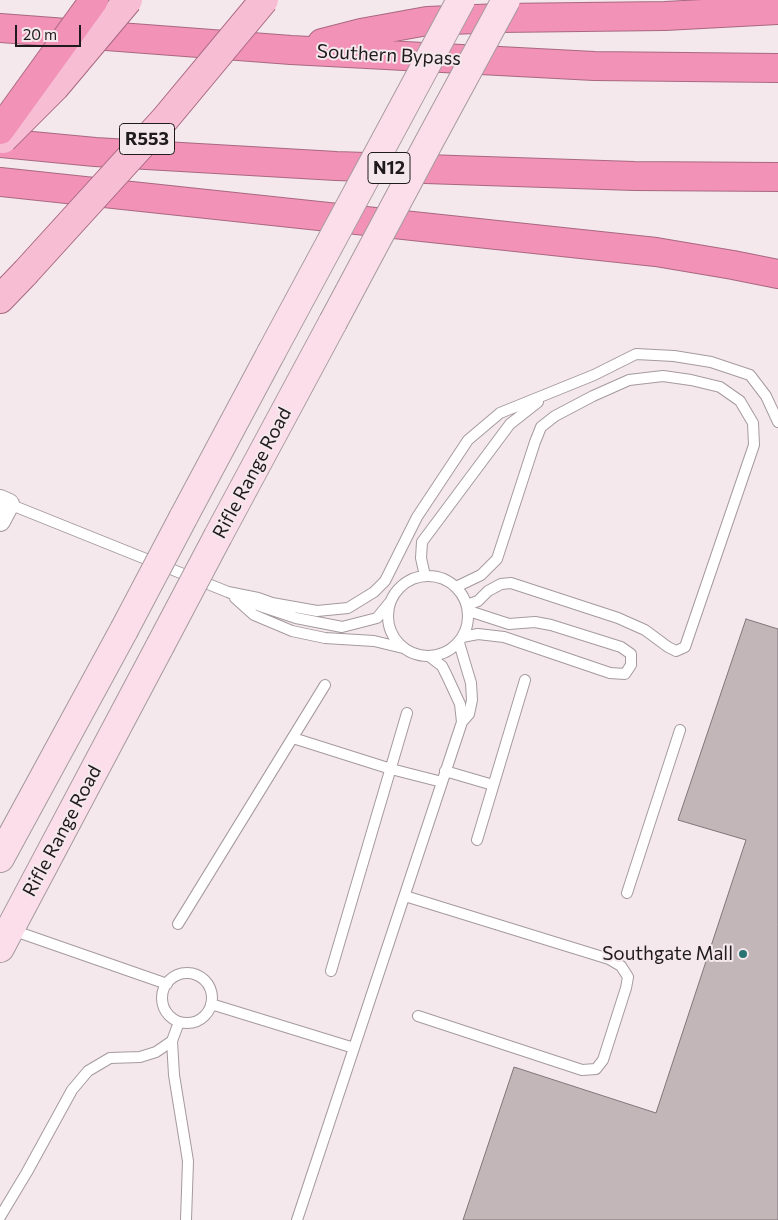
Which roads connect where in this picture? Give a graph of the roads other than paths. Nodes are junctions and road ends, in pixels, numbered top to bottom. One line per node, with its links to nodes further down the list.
1 (94, 0): 10 (highway, bridge)
2 (128, 0): 11 (main road, bridge)
3 (264, 0): 15 (main road, R553, bridge)
4 (461, 0): 40 (main road, bridge)
5 (506, 0): 44 (main road, Rifle Range Road, bridge)
6 (778, 10): 8 (highway)
7 (0, 28): 8 (highway, Southern Bypass)
8 (291, 50): 9 (highway, Southern Bypass)
9 (778, 68)
10 (0, 130)
11 (0, 143): 12 (highway, N12)
12 (778, 177)
13 (0, 182): 14 (highway)
14 (778, 274)
15 (0, 299)
16 (544, 396): 17 (lane); 19 (lane); 20 (lane)
17 (778, 422)
18 (3, 508): 23 (lane)
19 (425, 576): 21 (lane); 22 (lane)
20 (385, 581): 21 (lane); 23 (lane)
21 (406, 582): 24 (lane)
22 (456, 587): 25 (lane); 25 (lane)
23 (228, 592): 24 (lane); 27 (lane)
24 (390, 602): 27 (lane)
25 (468, 608): 26 (lane); 26 (lane)
26 (461, 640): 28 (lane); 32 (lane)
27 (405, 649): 28 (lane)
28 (429, 656): 32 (lane)
29 (525, 680): 38 (lane)
30 (325, 685): 34 (lane)
31 (407, 713): 35 (lane)
32 (462, 722): 36 (lane)
33 (680, 730): 41 (lane)
34 (293, 738): 35 (lane); 43 (lane)
35 (391, 769): 37 (lane); 45 (lane)
36 (445, 771): 37 (lane); 38 (lane)
37 (442, 782): 42 (lane)
38 (493, 785): 39 (lane)
39 (476, 840)
40 (0, 858)
41 (627, 893)
42 (405, 896): 48 (lane); 51 (lane)
43 (178, 924)
44 (4, 934): 46 (lane)
45 (332, 971)
46 (167, 984): 47 (lane); 49 (lane)
47 (211, 1004): 49 (lane); 51 (lane)
48 (418, 1016)
49 (179, 1022): 50 (lane)
50 (172, 1041): 52 (lane); 53 (lane)
51 (354, 1048): 54 (lane)
52 (0, 1217)
53 (186, 1220)
54 (297, 1220)

